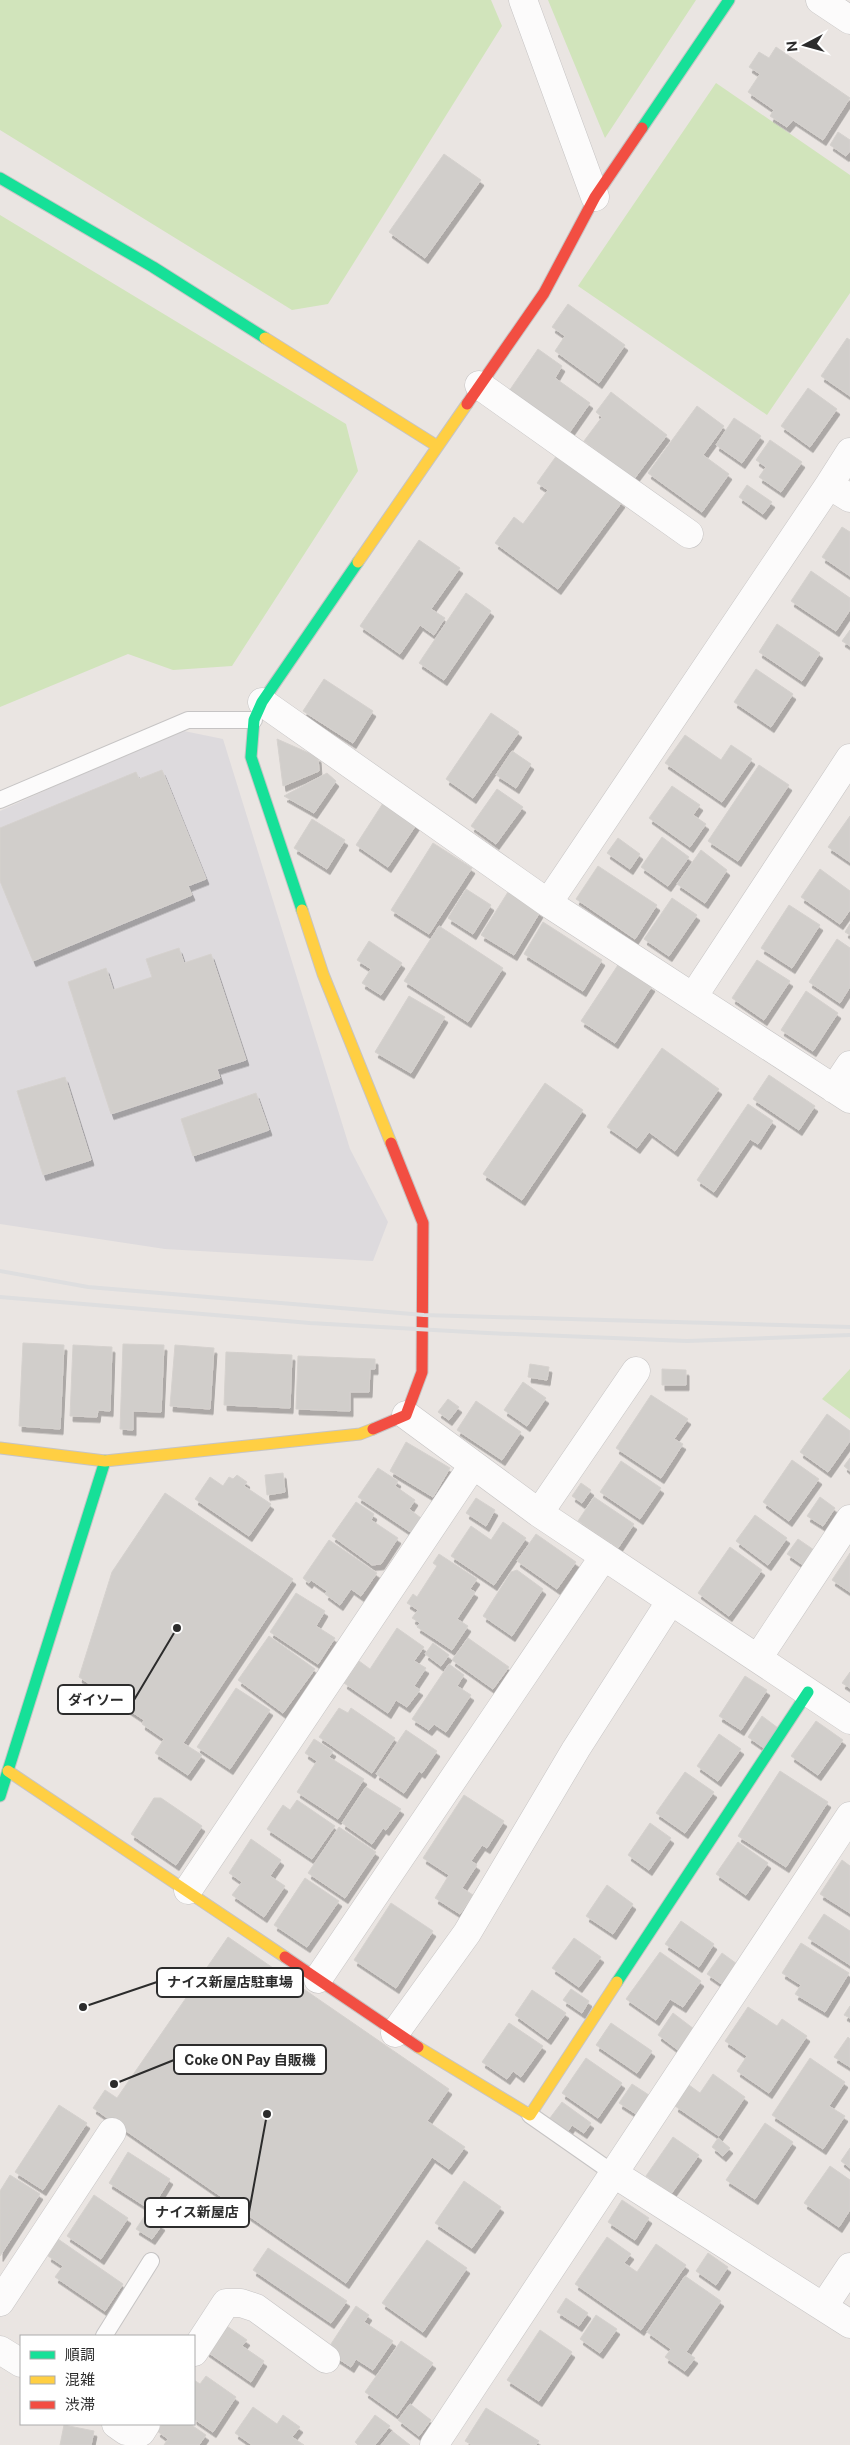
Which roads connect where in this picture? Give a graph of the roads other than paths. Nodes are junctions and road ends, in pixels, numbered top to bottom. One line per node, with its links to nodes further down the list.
1 (523, 0): 6 (street)
2 (729, 0): 6 (street)
3 (820, 0): 4 (street)
4 (850, 20)
5 (0, 178): 8 (street)
6 (596, 197): 7 (street)
7 (479, 386): 8 (street); 11 (street)
8 (437, 446): 12 (street)
9 (850, 452): 10 (street)
10 (840, 491): 15 (street)
11 (689, 534)
12 (258, 711): 14 (lane); 15 (street); 20 (street)
13 (850, 758): 16 (street)
14 (0, 800)
15 (548, 903): 16 (street)
16 (692, 997): 18 (street)
17 (850, 1065): 18 (street)
18 (842, 1094)
19 (636, 1371): 24 (street)
20 (406, 1415): 22 (street); 23 (street)
21 (0, 1448): 22 (street)
22 (105, 1461): 31 (street)
23 (473, 1465): 24 (street); 34 (street)
24 (539, 1513): 26 (street)
25 (850, 1519): 28 (street)
26 (604, 1556): 27 (street); 35 (street)
27 (670, 1602): 28 (street); 36 (street)
28 (758, 1658): 29 (street)
29 (808, 1692): 30 (street); 37 (street)
30 (850, 1720)
31 (8, 1772): 32 (street); 34 (street)
32 (0, 1796)
33 (850, 1816): 39 (street)
34 (188, 1890): 35 (street)
35 (318, 1979): 36 (street)
36 (395, 2033): 37 (street)
37 (530, 2115): 39 (lane)
38 (112, 2132): 42 (street)
39 (613, 2173): 43 (street); 52 (street)
40 (151, 2261): 45 (lane)
41 (850, 2267): 43 (street)
42 (0, 2302)
43 (824, 2306): 44 (street)
44 (850, 2324)
45 (105, 2335)
46 (0, 2350): 49 (street)
47 (195, 2350): 48 (street)
48 (326, 2360)
49 (20, 2362)
50 (118, 2425): 51 (street)
51 (145, 2425)
52 (434, 2445)

